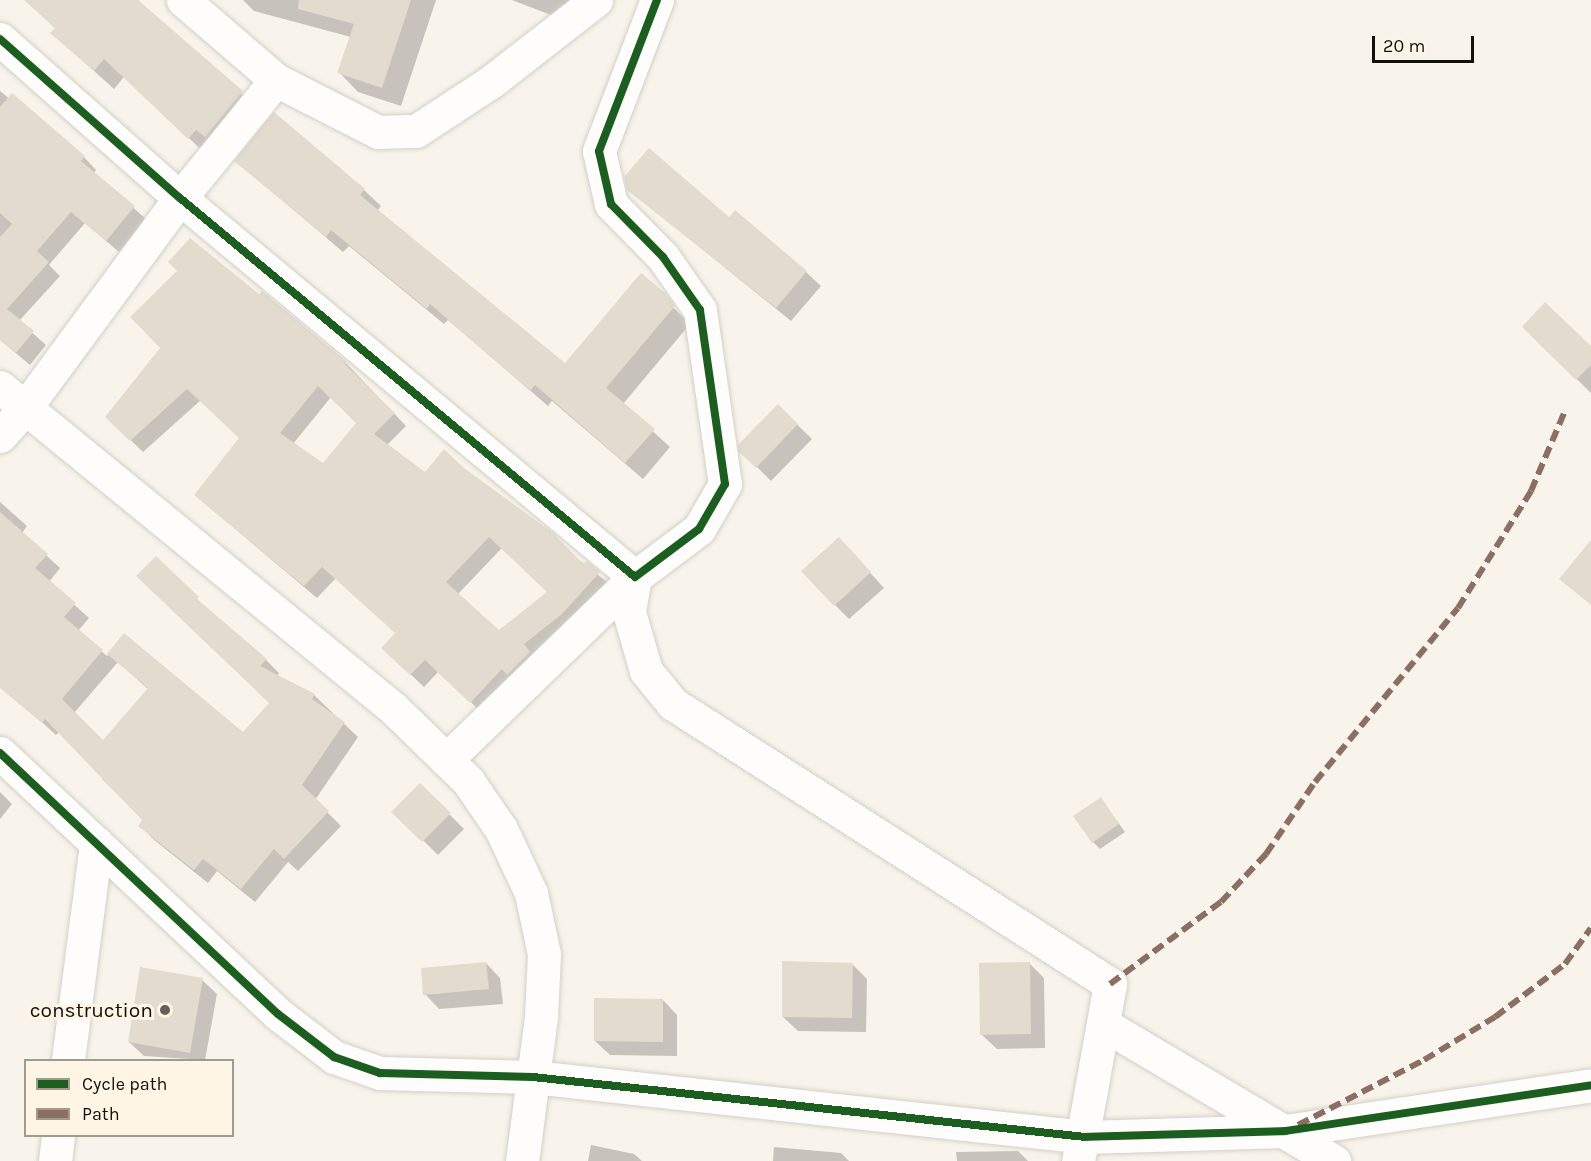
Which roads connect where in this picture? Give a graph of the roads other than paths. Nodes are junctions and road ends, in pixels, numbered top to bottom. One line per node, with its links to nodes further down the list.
1 (183, 0): 5 (street)
2 (596, 0): 5 (street)
3 (657, 0): 10 (street)
4 (0, 39): 6 (street)
5 (276, 80): 6 (street)
6 (180, 198): 8 (street); 10 (street)
7 (0, 387): 8 (street)
8 (25, 408): 9 (street); 12 (street)
9 (0, 436)
10 (635, 577): 12 (street); 14 (street)
11 (0, 753): 13 (street)
12 (446, 760): 16 (street)
13 (96, 843): 15 (street); 16 (street)
14 (1103, 1024): 18 (street); 20 (street)
15 (68, 1059)
16 (533, 1077): 20 (street); 22 (street)
17 (1591, 1085): 18 (street)
18 (1285, 1131): 20 (street); 23 (street)
19 (58, 1137): 21 (street)
20 (1081, 1149)
21 (55, 1161)
22 (522, 1161)
23 (1334, 1161)

